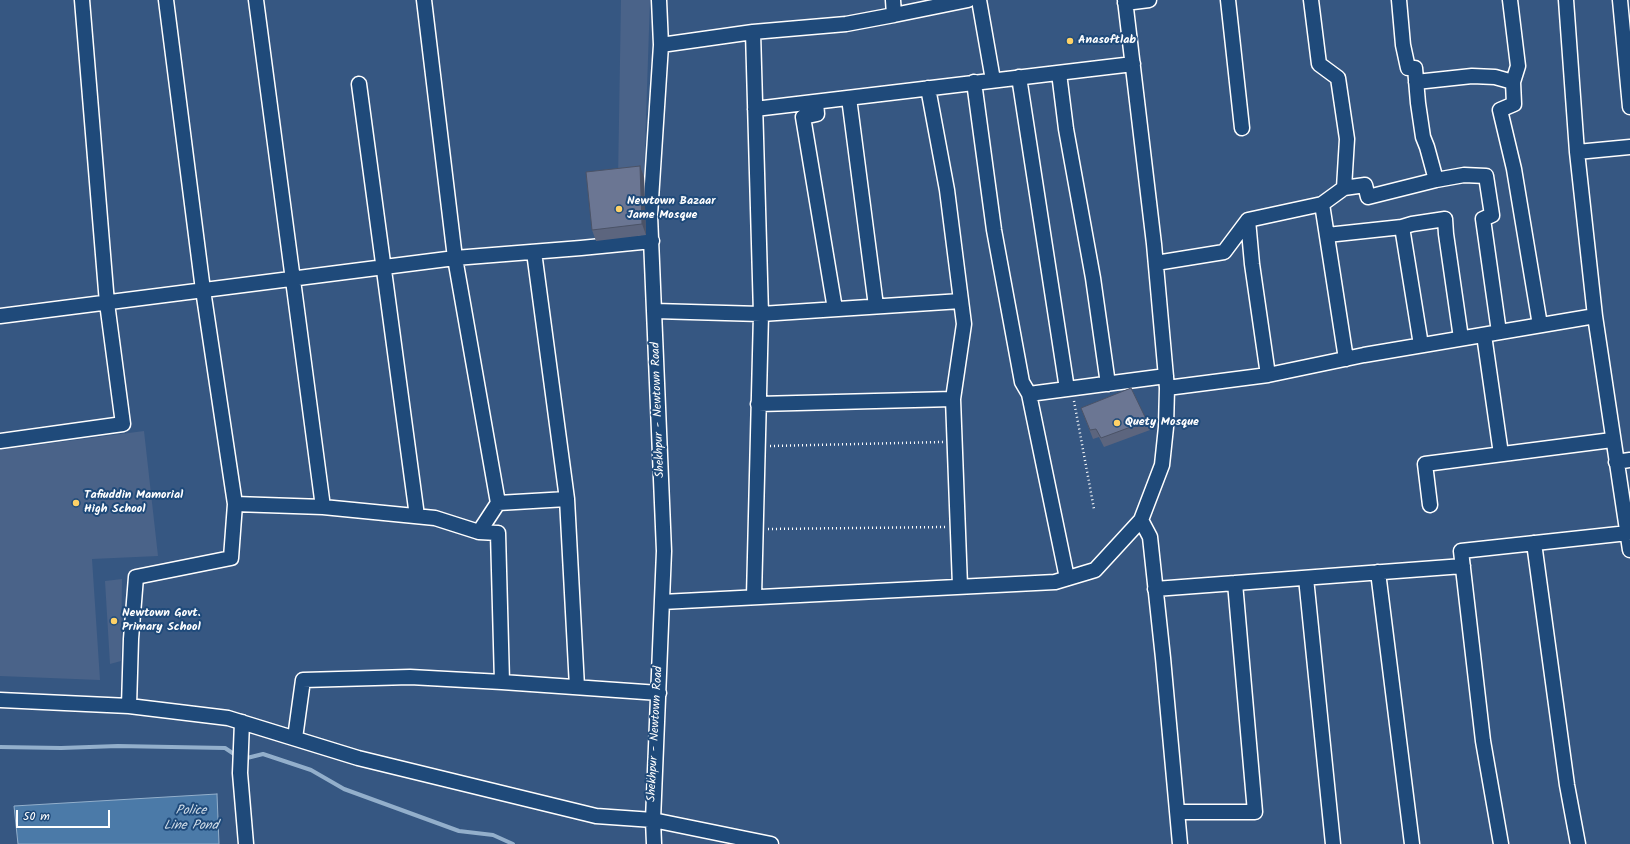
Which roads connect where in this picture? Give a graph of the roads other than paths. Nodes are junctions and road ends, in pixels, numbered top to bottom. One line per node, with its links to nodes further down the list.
1 (82, 0): 50 (street)
2 (166, 0): 48 (street)
3 (256, 0): 47 (street)
4 (424, 0): 44 (street)
5 (658, 0): 19 (street, Shekhpur - Newtown Road)
6 (893, 0): 17 (street)
7 (968, 0): 17 (street)
8 (979, 0): 23 (street)
9 (1149, 0): 16 (street)
10 (1228, 0): 33 (street)
11 (1311, 0): 37 (street)
12 (1399, 0): 25 (street)
13 (1510, 0): 26 (street)
14 (1566, 0): 35 (street)
15 (1620, 0): 31 (street)
16 (1125, 1): 20 (street)
17 (894, 15): 18 (street)
18 (753, 32): 19 (street); 32 (street)
19 (661, 45): 42 (street, Shekhpur - Newtown Road)
20 (1133, 64): 21 (street); 45 (street)
21 (1059, 73): 22 (street); 65 (street)
22 (1019, 77): 23 (street); 66 (street)
23 (993, 80): 24 (street)
24 (974, 82): 28 (street); 67 (street)
25 (1416, 82): 26 (street); 36 (street)
26 (1513, 82): 57 (street)
27 (359, 84): 46 (street)
28 (928, 88): 29 (street); 49 (street)
29 (849, 98): 30 (street); 51 (street)
30 (816, 102): 32 (street); 52 (street)
31 (1630, 107)
32 (755, 109): 54 (street)
33 (1242, 128)
34 (1630, 147): 35 (street)
35 (1577, 152): 56 (street)
36 (1436, 180): 37 (street); 58 (street)
37 (1344, 188): 38 (street)
38 (1322, 204): 39 (street); 41 (street)
39 (1248, 220): 45 (street); 63 (street)
40 (1402, 227): 41 (street); 60 (street); 61 (street)
41 (1327, 235): 62 (street)
42 (652, 241): 43 (street); 53 (street, Shekhpur - Newtown Road)
43 (534, 252): 44 (street); 75 (street)
44 (455, 258): 46 (street); 76 (street)
45 (1156, 263): 64 (street)
46 (383, 267): 47 (street); 80 (street)
47 (292, 279): 48 (street); 79 (street)
48 (203, 290): 50 (street); 77 (street)
49 (961, 301): 51 (street); 68 (street)
50 (107, 303): 55 (street); 71 (street)
51 (876, 306): 52 (street)
52 (835, 309): 54 (street)
53 (655, 311): 54 (street); 94 (street, Shekhpur - Newtown Road)
54 (761, 314): 69 (street)
55 (0, 316)
56 (1594, 316): 57 (street); 70 (street)
57 (1540, 325): 58 (street)
58 (1499, 332): 59 (street)
59 (1484, 335): 60 (street); 72 (street)
60 (1461, 338): 61 (street)
61 (1421, 345): 62 (street)
62 (1346, 358): 63 (street)
63 (1268, 375): 64 (street)
64 (1167, 382): 65 (street); 81 (street)
65 (1108, 384): 66 (street)
66 (1070, 389): 67 (street)
67 (1029, 394): 88 (street)
68 (953, 399): 69 (street); 91 (street)
69 (758, 404): 93 (street)
70 (1612, 440): 72 (street); 74 (street)
71 (0, 441)
72 (1501, 454): 78 (street)
73 (1630, 460): 74 (street)
74 (1616, 462): 83 (street)
75 (567, 499): 76 (street); 96 (street)
76 (498, 503): 82 (street)
77 (235, 504): 79 (street); 99 (street)
78 (1430, 505)
79 (322, 507): 80 (street)
80 (417, 516): 82 (street)
81 (1141, 520): 88 (street); 92 (street)
82 (479, 532): 95 (street)
83 (1628, 533): 84 (street); 85 (street)
84 (1534, 543): 86 (street); 111 (street)
85 (1630, 550)
86 (1463, 566): 87 (street); 110 (street)
87 (1378, 572): 89 (street); 109 (street)
88 (1067, 578): 91 (street)
89 (1306, 578): 90 (street); 108 (street)
90 (1235, 583): 92 (street); 102 (street)
91 (960, 586): 93 (street)
92 (1155, 589): 102 (street)
93 (754, 597): 94 (street)
94 (662, 602): 97 (street, Shekhpur - Newtown Road)
95 (502, 682): 96 (street); 101 (street)
96 (577, 687): 97 (street)
97 (658, 693): 103 (street, Shekhpur - Newtown Road)
98 (0, 700): 99 (street)
99 (129, 706): 100 (street)
100 (242, 722): 101 (street); 104 (street)
101 (295, 738): 103 (street)
102 (1177, 812): 107 (street)
103 (652, 820): 105 (street, Shekhpur - Newtown Road); 106 (street)
104 (246, 844)
105 (654, 844)
106 (772, 844)
107 (1180, 844)
108 (1334, 844)
109 (1412, 844)
110 (1501, 844)
111 (1578, 844)

